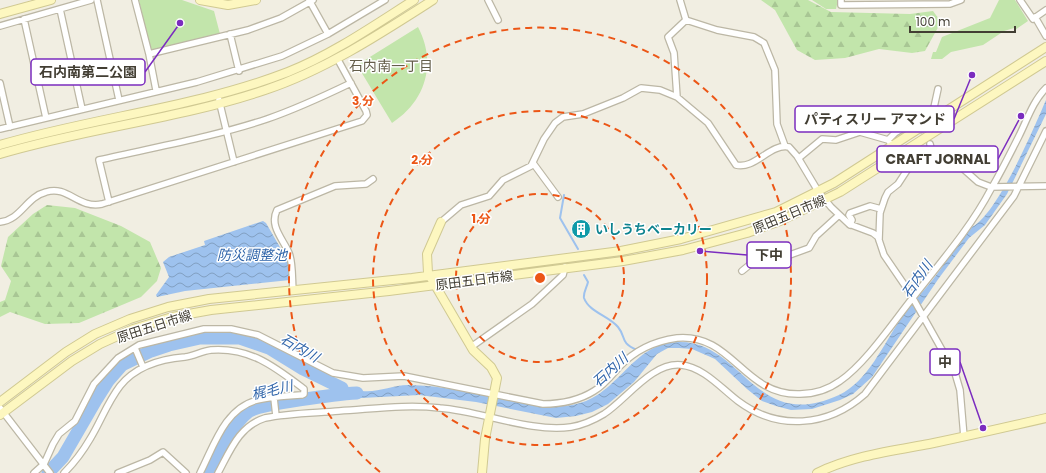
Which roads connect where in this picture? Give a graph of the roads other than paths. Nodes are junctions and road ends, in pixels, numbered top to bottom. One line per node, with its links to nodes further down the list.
1 (51, 0): 18 (main road)
2 (91, 0): 16 (street)
3 (97, 0): 39 (street)
4 (135, 0): 28 (street)
5 (200, 0): 6 (main road)
6 (256, 0)
7 (385, 0): 25 (street)
8 (414, 0): 37 (main road)
9 (433, 0): 29 (main road)
10 (488, 0): 21 (street)
11 (680, 0): 22 (street)
12 (842, 0): 13 (street)
13 (961, 0)
14 (1020, 0): 19 (street)
15 (311, 1): 24 (street); 25 (street)
16 (60, 9): 20 (street); 41 (street)
17 (1046, 10): 19 (street)
18 (0, 14)
19 (1034, 18): 26 (street)
20 (24, 19): 23 (street); 43 (street)
21 (498, 20)
22 (686, 20): 38 (street); 53 (street)
23 (0, 26)
24 (230, 34): 28 (street); 31 (street)
25 (328, 34): 31 (street)
26 (1046, 36)
27 (1046, 47): 44 (main road, 原田五日市線)
28 (149, 54): 36 (street)
29 (338, 58): 33 (street); 40 (main road)
30 (1046, 61): 46 (main road, 原田五日市線)
31 (239, 71): 36 (street)
32 (0, 83): 45 (street)
33 (351, 83): 48 (street); 57 (street)
34 (1046, 88): 61 (street)
35 (938, 89): 42 (street)
36 (156, 90): 39 (street)
37 (217, 94): 40 (street); 52 (main road)
38 (677, 97): 53 (street); 58 (street)
39 (119, 100): 41 (street)
40 (220, 104): 48 (street); 55 (main road)
41 (82, 109): 43 (street)
42 (934, 109): 44 (street); 50 (street)
43 (46, 118): 45 (street)
44 (936, 118): 46 (street); 50 (main road, 原田五日市線)
45 (10, 127): 47 (street)
46 (942, 128): 65 (main road, 原田五日市線)
47 (0, 129)
48 (226, 130): 57 (street); 66 (street)
49 (1046, 131): 62 (street)
50 (890, 143): 56 (street); 63 (main road, 原田五日市線)
51 (930, 144): 54 (street)
52 (0, 145)
53 (785, 146): 56 (street)
54 (932, 152): 61 (street); 67 (street)
55 (0, 154)
56 (799, 158): 63 (street)
57 (234, 162): 66 (street)
58 (534, 163): 64 (street); 70 (street)
59 (373, 179): 77 (street)
60 (1046, 186): 62 (street)
61 (993, 188): 62 (street); 78 (street)
62 (1017, 188): 79 (street)
63 (818, 192): 65 (street); 75 (main road, 原田五日市線)
64 (558, 197)
65 (824, 200): 68 (street); 73 (main road, 原田五日市線)
66 (109, 202): 69 (street)
67 (881, 209): 71 (street); 72 (street)
68 (839, 215): 71 (street); 74 (street)
69 (0, 222)
70 (441, 222): 75 (main road)
71 (850, 225): 72 (street)
72 (879, 241): 78 (street)
73 (565, 267): 76 (main road, 原田五日市線); 80 (street)
74 (742, 271)
75 (429, 275): 76 (main road); 77 (main road, 原田五日市線)
76 (435, 285): 80 (main road); 86 (main road, 原田五日市線)
77 (293, 290): 85 (main road, 原田五日市線)
78 (913, 299): 79 (street); 83 (street)
79 (923, 317): 88 (street); 90 (street)
80 (471, 347): 83 (main road)
81 (135, 348): 82 (street); 83 (street); 91 (street)
82 (143, 367): 84 (street); 94 (street)
83 (494, 395): 88 (main road)
84 (274, 398): 87 (street); 97 (street)
85 (0, 402)
86 (1, 412): 91 (street)
87 (276, 416): 88 (street); 98 (street)
88 (490, 416): 99 (main road)
89 (1046, 418): 90 (main road)
90 (964, 437): 100 (main road)
91 (45, 464): 92 (street); 93 (street)
92 (34, 473)
93 (50, 473)
94 (64, 473)
95 (118, 473): 96 (street)
96 (186, 473)
97 (200, 473)
98 (218, 473)
99 (482, 473)
100 (817, 473)

